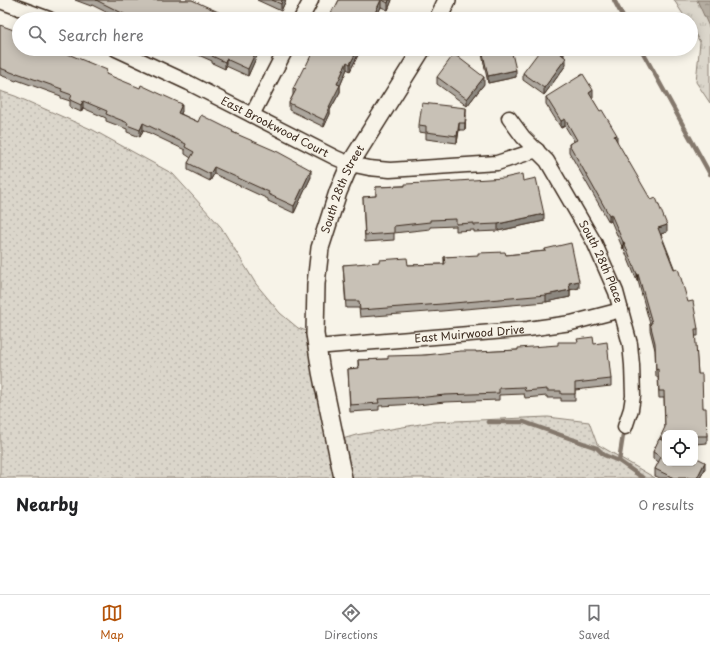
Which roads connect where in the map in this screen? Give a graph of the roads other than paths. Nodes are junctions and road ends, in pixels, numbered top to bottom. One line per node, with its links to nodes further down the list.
1 (0, 0): 4 (street)
2 (311, 0): 5 (street)
3 (446, 0): 6 (street)
4 (31, 12)
5 (305, 12)
6 (441, 12)
7 (131, 56): 10 (street, East Brookwood Court)
8 (282, 56): 10 (street)
9 (418, 56): 13 (street, South 28th Street)
10 (252, 115): 13 (street, East Brookwood Court)
11 (509, 118): 12 (street, South 28th Place)
12 (537, 150): 13 (street, East Brookwood Court); 14 (street, South 28th Place)
13 (350, 164): 15 (street, South 28th Street)
14 (621, 310): 15 (street, East Muirwood Drive); 16 (street, South 28th Place)
15 (316, 346): 17 (street, South 28th Street)
16 (625, 427)
17 (343, 478)

